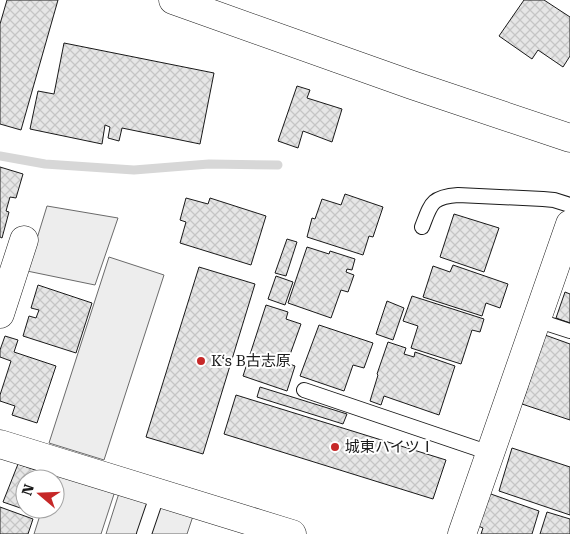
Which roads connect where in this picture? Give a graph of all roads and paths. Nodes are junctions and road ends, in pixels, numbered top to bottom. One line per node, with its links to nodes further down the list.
1 (173, 0): 2 (street)
2 (570, 138)
3 (570, 205): 5 (lane)
4 (570, 224): 8 (street)
5 (422, 227)
6 (24, 240): 7 (street)
7 (0, 314)
8 (536, 320): 9 (lane); 12 (street)
9 (570, 331)
10 (304, 390): 12 (lane)
11 (0, 444): 13 (street)
12 (490, 454): 16 (street)
13 (158, 493): 14 (lane); 15 (street)
14 (144, 534)
15 (292, 534)
16 (462, 534)

